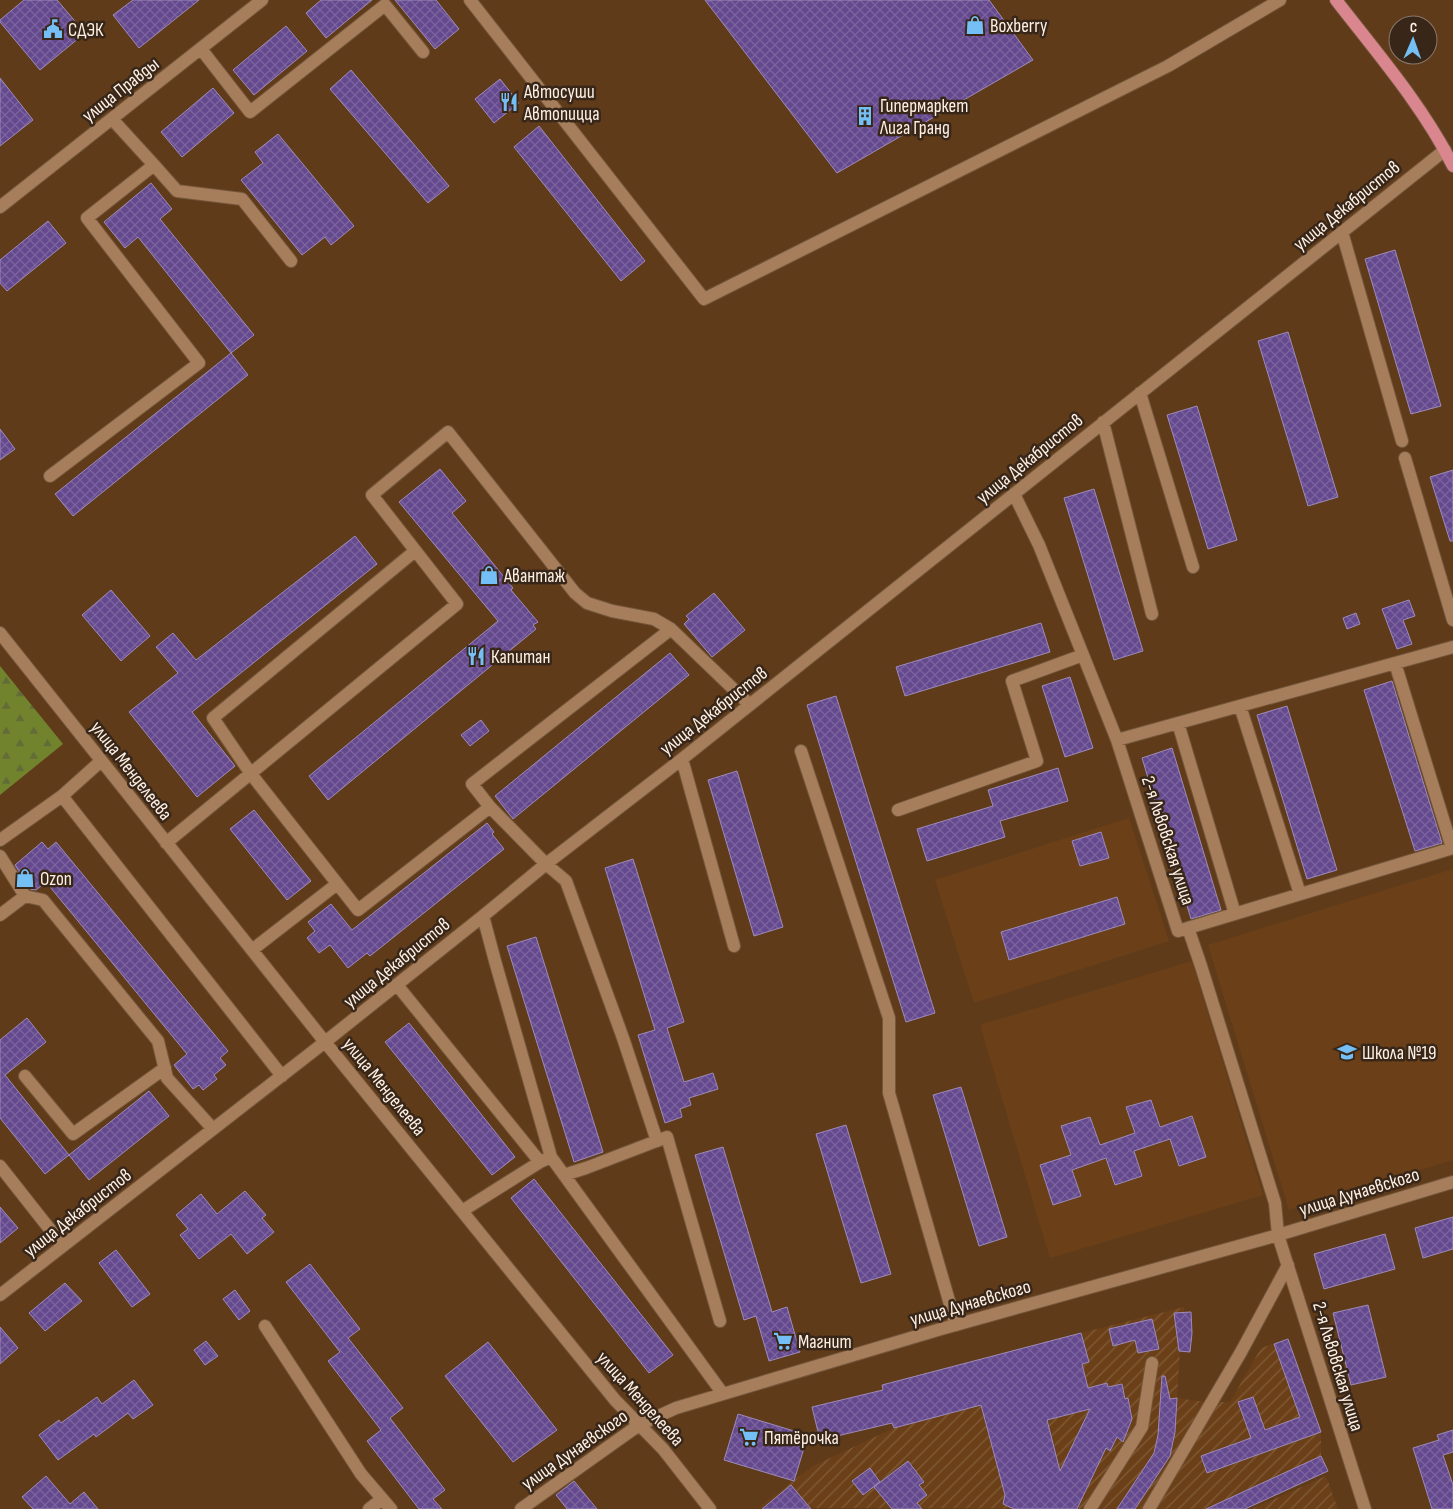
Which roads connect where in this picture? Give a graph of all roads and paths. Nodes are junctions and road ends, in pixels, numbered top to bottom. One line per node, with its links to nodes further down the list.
1 (262, 0): 5 (street, улица Правды)
2 (470, 0): 3 (street)
3 (1280, 0)
4 (1336, 0): 8 (main road)
5 (201, 48): 6 (street); 7 (street, улица Правды)
6 (423, 52)
7 (112, 118): 9 (street); 11 (street, улица Правды)
8 (1445, 150): 10 (main road); 12 (street, улица Декабристов)
9 (154, 165): 13 (street); 18 (street)
10 (1453, 166)
11 (0, 207)
12 (1342, 232): 14 (street, улица Декабристов); 16 (street)
13 (291, 261)
14 (1140, 393): 15 (street, улица Декабристов); 21 (street)
15 (1103, 422): 19 (street, улица Декабристов); 22 (street)
16 (1402, 441)
17 (1405, 458): 23 (street)
18 (50, 476)
19 (1014, 494): 27 (street, 2-я Львовская улица); 29 (street, улица Декабристов)
20 (416, 551): 24 (street); 36 (street); 36 (street)
21 (1193, 567)
22 (1152, 614)
23 (1453, 620)
24 (671, 629): 29 (street); 38 (street)
25 (0, 633): 35 (street, улица Менделеева)
26 (1453, 647): 28 (street)
27 (1083, 656): 32 (street, 2-я Львовская улица); 39 (street)
28 (1395, 663): 30 (street); 42 (street)
29 (750, 705): 34 (street, улица Декабристов)
30 (1240, 706): 31 (street); 46 (street)
31 (1178, 723): 32 (street); 48 (street)
32 (1117, 740): 51 (street, 2-я Львовская улица)
33 (801, 750): 71 (street)
34 (682, 759): 44 (street, улица Декабристов); 52 (street)
35 (101, 761): 37 (street); 41 (street, улица Менделеева)
36 (251, 774): 41 (street); 45 (street)
37 (62, 796): 40 (street); 58 (street)
38 (490, 807): 44 (street); 45 (street)
39 (898, 810)
40 (0, 840)
41 (166, 843): 53 (street, улица Менделеева)
42 (1452, 848): 46 (street, 2-я Львовская улица)
43 (0, 856): 47 (street)
44 (546, 864): 50 (street, улица Декабристов); 60 (street)
45 (337, 884): 53 (street)
46 (1300, 894): 48 (street, 2-я Львовская улица)
47 (25, 896): 49 (street); 56 (street)
48 (1235, 914): 51 (street, 2-я Львовская улица)
49 (0, 915)
50 (484, 916): 54 (street, улица Декабристов); 61 (street)
51 (1188, 928): 66 (street, 2-я Львовская улица)
52 (734, 946)
53 (252, 950): 55 (street, улица Менделеева)
54 (396, 986): 55 (street, улица Декабристов); 61 (street)
55 (325, 1042): 58 (street, улица Декабристов); 65 (street, улица Менделеева)
56 (164, 1068): 57 (street); 59 (street)
57 (25, 1076)
58 (282, 1076): 59 (street, улица Декабристов)
59 (213, 1129): 67 (street, улица Декабристов)
60 (658, 1140): 63 (street); 70 (street)
61 (545, 1160): 63 (street); 65 (street)
62 (0, 1166): 67 (street)
63 (564, 1175): 74 (street)
64 (1453, 1182): 66 (street, улица Дунаевского)
65 (462, 1211): 75 (street, улица Менделеева)
66 (1278, 1234): 68 (street, 2-я Львовская улица); 71 (street, улица Дунаевского)
67 (63, 1246): 69 (street, улица Декабристов)
68 (1288, 1265): 82 (street); 83 (street, 2-я Львовская улица)
69 (0, 1295)
70 (720, 1321)
71 (956, 1325): 74 (street, улица Дунаевского)
72 (264, 1326): 76 (street)
73 (1152, 1362): 81 (street)
74 (723, 1394): 75 (street, улица Дунаевского)
75 (639, 1425): 79 (street, улица Дунаевского); 80 (street, улица Менделеева)
76 (382, 1499): 77 (street); 78 (street)
77 (369, 1509)
78 (391, 1509)
79 (521, 1509)
80 (710, 1509)
81 (1090, 1509)
82 (1150, 1509)
83 (1365, 1509)

